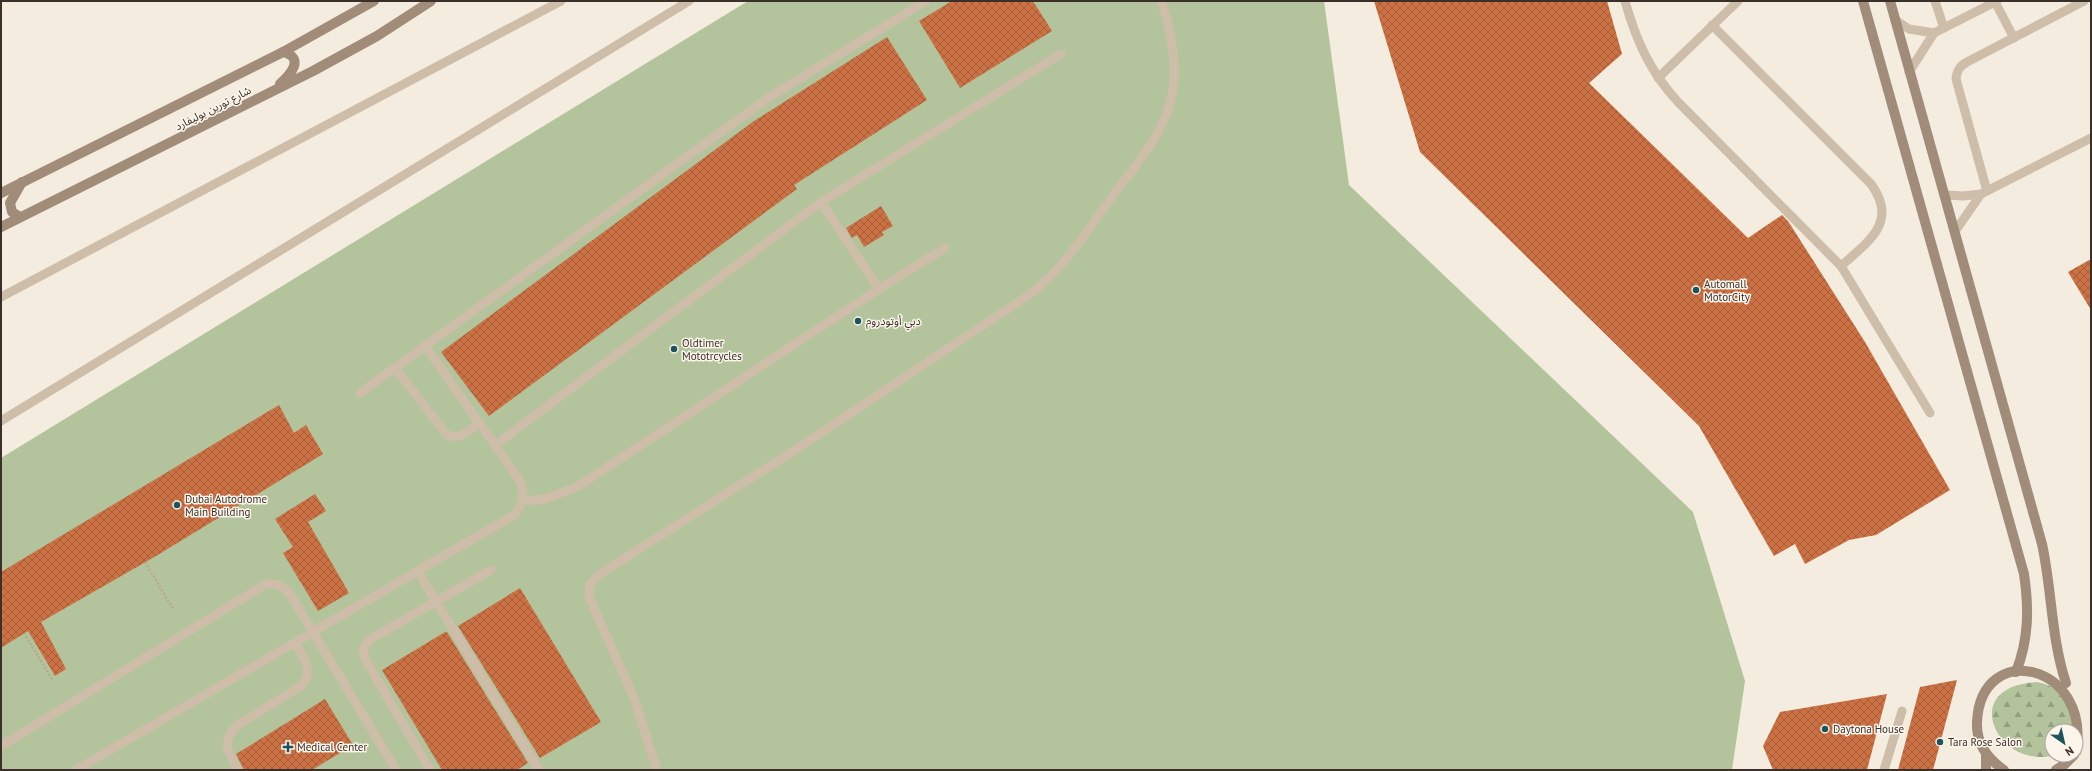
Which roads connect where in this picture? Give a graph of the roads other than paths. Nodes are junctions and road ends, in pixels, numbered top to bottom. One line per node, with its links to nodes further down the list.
1 (374, 1): 19 (street, شارع تورين بوليفارد)
2 (431, 1): 23 (street, شارع تورين بوليفارد)
3 (561, 1): 36 (lane)
4 (689, 1): 41 (lane)
5 (926, 1): 37 (lane)
6 (1161, 1): 62 (lane)
7 (1625, 1): 22 (lane)
8 (1738, 1): 15 (lane)
9 (1863, 1): 50 (street)
10 (1890, 1): 14 (street)
11 (1935, 1): 16 (lane)
12 (2084, 1): 18 (lane)
13 (1996, 2): 16 (lane); 18 (lane)
14 (1895, 20): 17 (lane); 21 (street)
15 (1712, 25): 22 (lane); 34 (lane)
16 (1944, 28): 17 (lane)
17 (1934, 33): 21 (lane)
18 (2014, 38): 26 (lane)
19 (282, 52): 23 (street); 25 (street, شارع تورين بوليفارد)
20 (1061, 54): 29 (lane)
21 (1909, 72): 28 (street)
22 (1658, 78): 34 (lane)
23 (273, 90): 30 (street, شارع تورين بوليفارد)
24 (2091, 138): 26 (lane)
25 (22, 182): 27 (street, شارع تورين بوليفارد); 30 (street)
26 (1984, 192): 28 (lane); 32 (lane)
27 (1, 193)
28 (1946, 195): 32 (street)
29 (822, 202): 35 (lane); 43 (lane)
30 (20, 217): 31 (street, شارع تورين بوليفارد)
31 (1, 227)
32 (1956, 230): 51 (street)
33 (945, 248): 35 (lane)
34 (1841, 266): 40 (lane)
35 (879, 289): 44 (lane)
36 (1, 297)
37 (425, 346): 38 (lane); 42 (lane)
38 (395, 368): 39 (lane); 42 (lane)
39 (360, 393)
40 (1930, 412)
41 (1, 421)
42 (479, 422): 43 (lane)
43 (495, 445): 44 (lane)
44 (523, 502): 46 (lane)
45 (491, 570): 47 (lane)
46 (418, 572): 47 (lane); 48 (lane)
47 (436, 601): 60 (lane); 61 (lane)
48 (314, 632): 49 (lane); 54 (lane); 59 (lane)
49 (295, 643): 57 (lane); 58 (lane)
50 (2016, 672): 51 (street); 55 (street)
51 (2066, 683): 53 (street)
52 (1902, 711): 63 (lane)
53 (2084, 730)
54 (1, 746)
55 (1986, 754): 64 (street); 65 (street)
56 (2066, 763): 66 (street)
57 (76, 770)
58 (238, 770)
59 (396, 770)
60 (430, 770)
61 (539, 770)
62 (657, 770)
63 (1884, 770)
64 (1986, 770)
65 (2004, 770)
66 (2056, 770)

